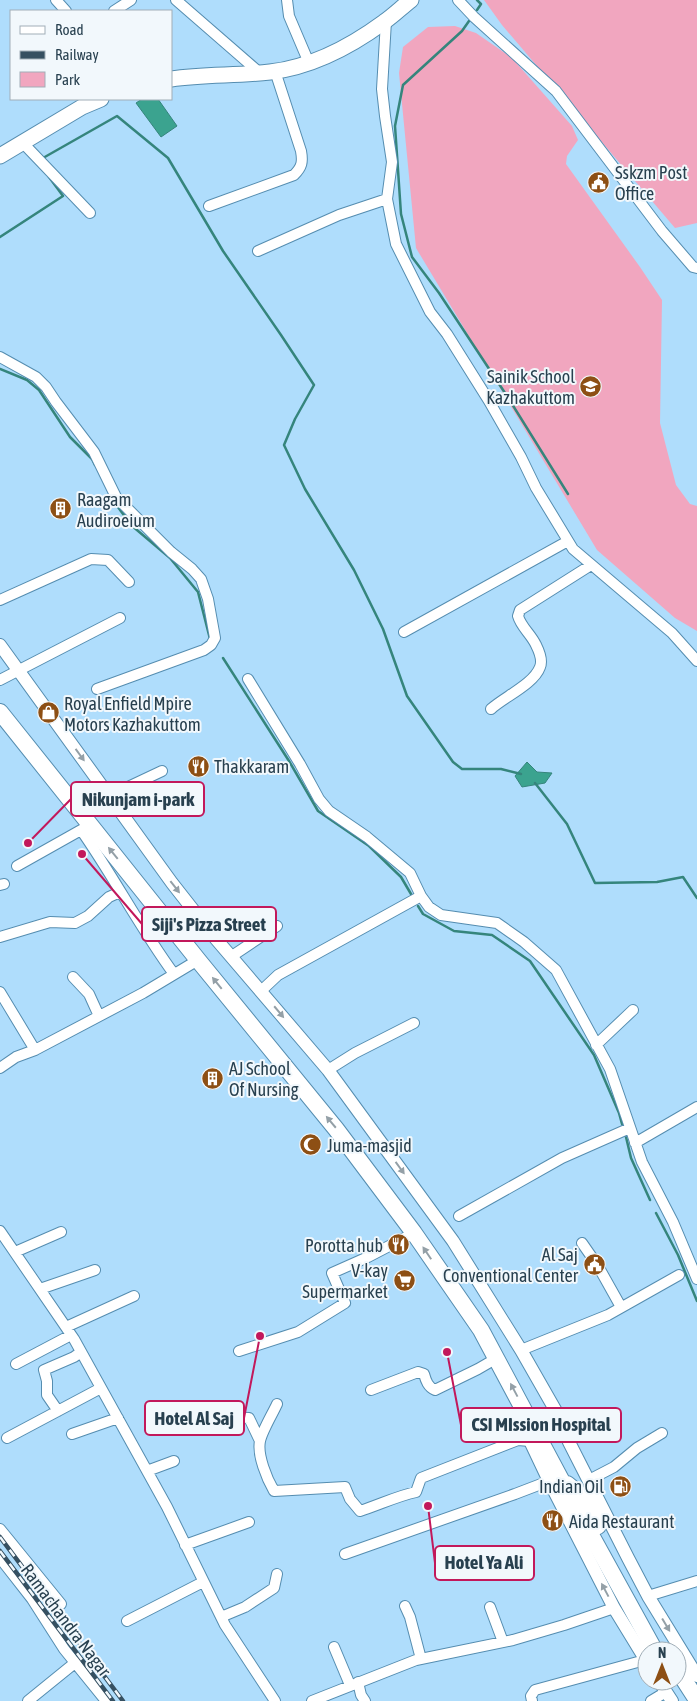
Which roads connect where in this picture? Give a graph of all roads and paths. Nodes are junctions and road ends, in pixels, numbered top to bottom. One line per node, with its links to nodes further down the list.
1 (56, 0): 7 (street)
2 (131, 0): 8 (street)
3 (176, 0): 11 (street)
4 (287, 0): 10 (street)
5 (411, 0): 9 (main road)
6 (458, 0): 20 (street)
7 (65, 10)
8 (116, 10)
9 (386, 21): 10 (main road); 16 (street)
10 (309, 63): 11 (main road)
11 (268, 72): 12 (main road); 17 (street)
12 (175, 77)
13 (99, 100): 14 (main road)
14 (22, 142): 15 (main road); 18 (street)
15 (0, 156)
16 (387, 199): 19 (street); 22 (street)
17 (209, 206)
18 (90, 213)
19 (258, 252)
20 (697, 268)
21 (0, 357): 33 (street)
22 (568, 541): 23 (street); 27 (street)
23 (590, 565): 29 (street); 34 (street)
24 (129, 582): 25 (street)
25 (0, 600)
26 (120, 618): 30 (street)
27 (404, 632)
28 (0, 645): 30 (street)
29 (697, 660)
30 (19, 670): 32 (street); 37 (street, one-way to 37)
31 (248, 679): 40 (street)
32 (0, 680)
33 (97, 689)
34 (491, 709)
35 (0, 712): 44 (highway, one-way to 35)
36 (162, 771): 37 (street)
37 (109, 796): 43 (street, one-way to 43)
38 (17, 866): 39 (street)
39 (120, 892): 42 (street); 45 (street)
40 (421, 896): 47 (street); 52 (street)
41 (277, 926): 43 (street)
42 (0, 938)
43 (232, 956): 47 (street)
44 (198, 960): 45 (street); 62 (highway, one-way to 44)
45 (174, 974): 50 (street)
46 (74, 977): 50 (street)
47 (261, 991): 55 (street, one-way to 55)
48 (0, 992): 53 (street)
49 (633, 1010): 52 (street)
50 (99, 1016): 53 (street)
51 (414, 1023): 55 (street)
52 (596, 1045): 57 (street)
53 (35, 1050): 54 (street)
54 (0, 1068)
55 (328, 1070): 72 (street, one-way to 72)
56 (697, 1107): 58 (street)
57 (630, 1128): 58 (street); 59 (street)
58 (636, 1143): 67 (street)
59 (459, 1216)
60 (0, 1230): 64 (street)
61 (61, 1232): 64 (street)
62 (414, 1233): 73 (street); 75 (highway, one-way to 62)
63 (582, 1243): 70 (street)
64 (15, 1252): 68 (street)
65 (95, 1270): 68 (street)
66 (679, 1275): 70 (street)
67 (697, 1279)
68 (40, 1289): 71 (street)
69 (134, 1296): 71 (street)
70 (621, 1307): 72 (street)
71 (68, 1331): 74 (street); 76 (street)
72 (522, 1350): 92 (street)
73 (239, 1351)
74 (81, 1352): 77 (street); 80 (street)
75 (497, 1358): 78 (street); 83 (highway, one-way to 75)
76 (16, 1364)
77 (101, 1388): 80 (street); 82 (street)
78 (372, 1390)
79 (277, 1404): 87 (street)
80 (58, 1411): 86 (street)
81 (226, 1417): 87 (street)
82 (118, 1418): 85 (street); 90 (street)
83 (532, 1424): 88 (street); 91 (highway)
84 (662, 1433): 92 (street)
85 (72, 1434)
86 (7, 1438)
87 (260, 1441): 88 (street)
88 (530, 1441): 91 (street)
89 (174, 1462): 90 (street)
90 (146, 1471): 95 (street)
91 (555, 1480): 96 (street); 105 (street, one-way to 91); 109 (highway); 110 (highway)
92 (589, 1480): 101 (street)
93 (249, 1522): 95 (street)
94 (0, 1529): 102 (street)
95 (185, 1545): 100 (street)
96 (344, 1554)
97 (0, 1558): 115 (street, Ramachandra Nagar)
98 (277, 1574): 106 (street)
99 (697, 1581): 101 (street)
100 (203, 1582): 106 (street); 107 (street)
101 (648, 1596): 116 (street, one-way to 116)
102 (61, 1604)
103 (405, 1606): 113 (street)
104 (490, 1607): 111 (street)
105 (614, 1608): 108 (street); 111 (street)
106 (221, 1617): 123 (street)
107 (127, 1621)
108 (637, 1641)
109 (641, 1641)
110 (660, 1641)
111 (503, 1642): 113 (street)
112 (334, 1647): 117 (street)
113 (421, 1659): 117 (street)
114 (637, 1661): 126 (street)
115 (76, 1662): 121 (street); 122 (street, Ramachandra Nagar)
116 (697, 1676)
117 (354, 1684): 124 (street); 125 (street)
118 (687, 1684): 120 (highway)
119 (670, 1691): 127 (street); 128 (highway)
120 (697, 1700)
121 (28, 1701)
122 (106, 1701)
123 (275, 1701)
124 (312, 1701)
125 (365, 1701)
126 (532, 1701)
127 (651, 1701)
128 (684, 1701)

